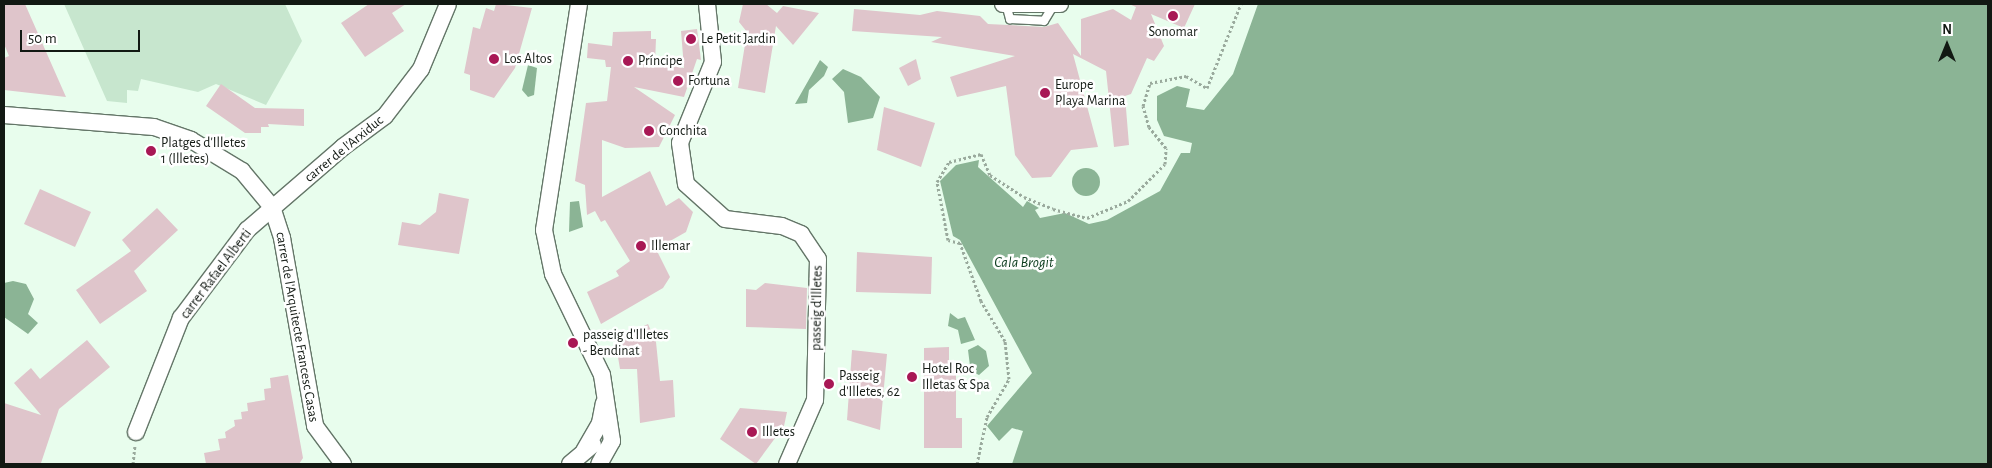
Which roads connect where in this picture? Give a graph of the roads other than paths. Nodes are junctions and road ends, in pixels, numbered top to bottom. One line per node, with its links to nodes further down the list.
1 (448, 4): 7 (street, carrer de l'Arxiduc)
2 (580, 4): 8 (street)
3 (706, 4): 14 (street, passeig d'Illetes)
4 (1005, 4): 5 (street)
5 (1056, 5)
6 (4, 115): 7 (street, carrer de l'Arquitecte Francesc Casas)
7 (272, 207): 9 (street, carrer Rafael Alberti); 12 (street, carrer de l'Arquitecte Francesc Casas)
8 (605, 394): 10 (street); 11 (street)
9 (136, 432)
10 (584, 451): 11 (street); 13 (street)
11 (603, 458)
12 (343, 464)
13 (570, 464)
14 (788, 464)

